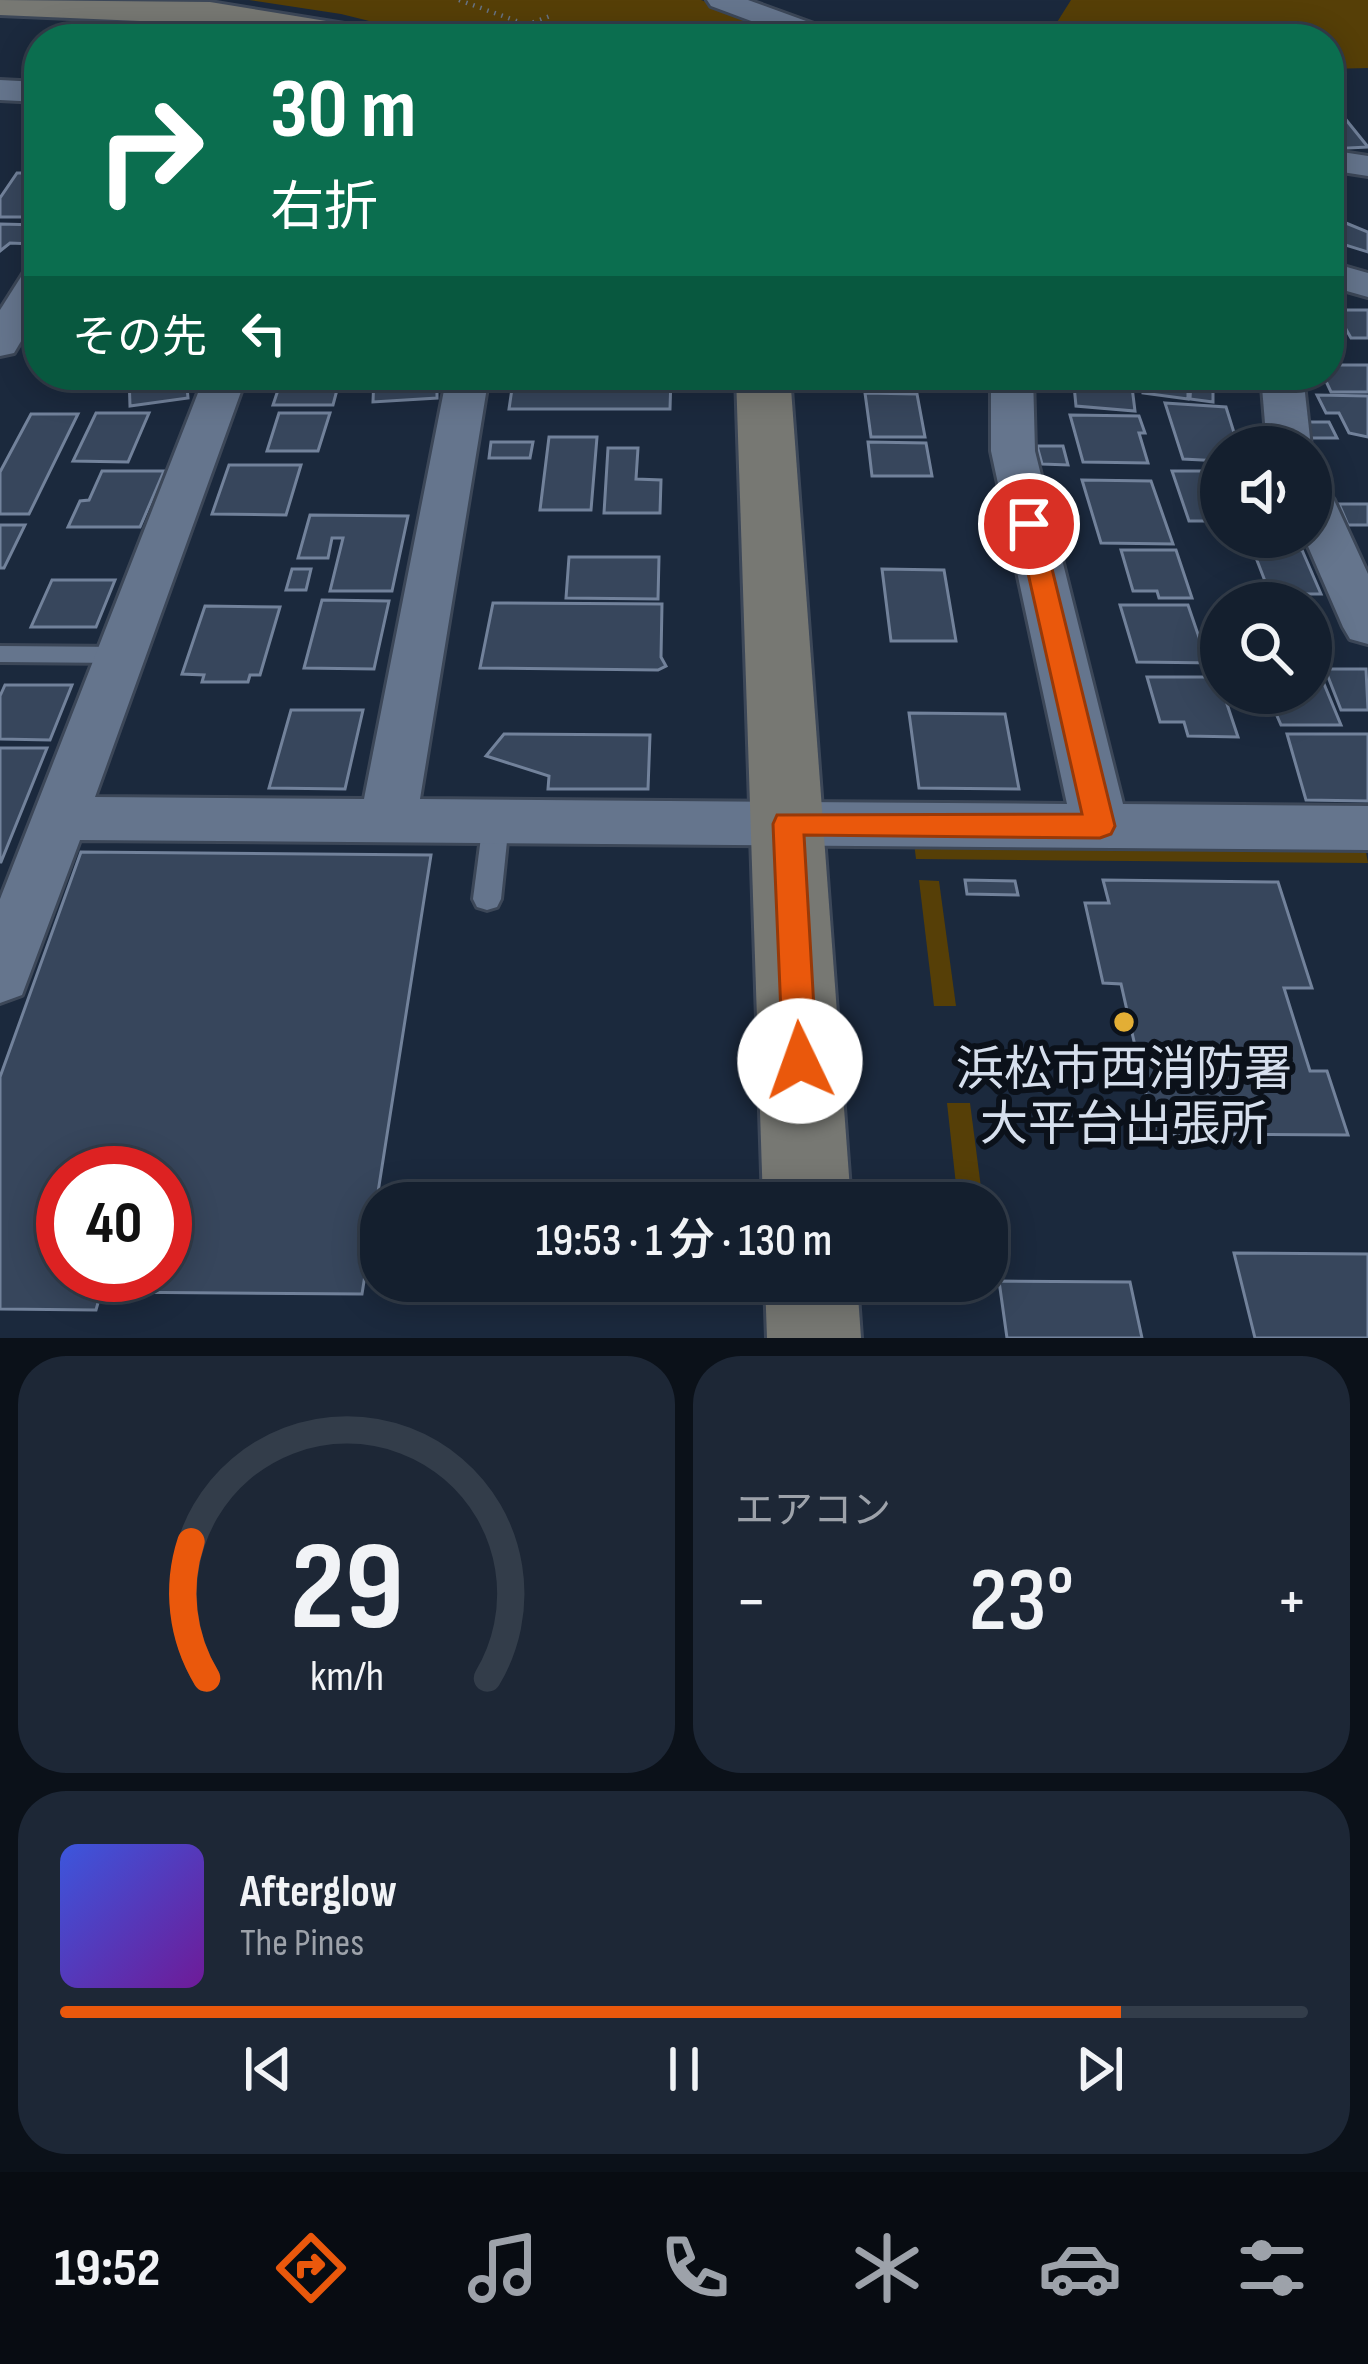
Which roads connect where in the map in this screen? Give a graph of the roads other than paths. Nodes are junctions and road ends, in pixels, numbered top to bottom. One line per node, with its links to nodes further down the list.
1 (723, 0): 4 (street)
2 (0, 4): 3 (street)
3 (275, 24)
4 (788, 24)
5 (24, 303): 6 (street)
6 (0, 344)
7 (220, 390): 16 (street)
8 (465, 390): 18 (street)
9 (764, 390): 20 (street)
10 (1012, 390): 21 (street)
11 (1282, 390): 12 (street)
12 (1285, 426)
13 (1332, 546): 14 (street)
14 (1368, 626)
15 (0, 654): 16 (lane)
16 (123, 655): 17 (street)
17 (60, 818): 18 (street); 24 (street)
18 (388, 821): 19 (street)
19 (496, 822): 20 (street); 23 (lane)
20 (788, 824): 21 (street); 25 (street)
21 (1100, 826): 22 (street)
22 (1368, 828)
23 (487, 899)
24 (0, 976)
25 (806, 1182)
26 (812, 1302): 27 (street)
27 (814, 1338)

